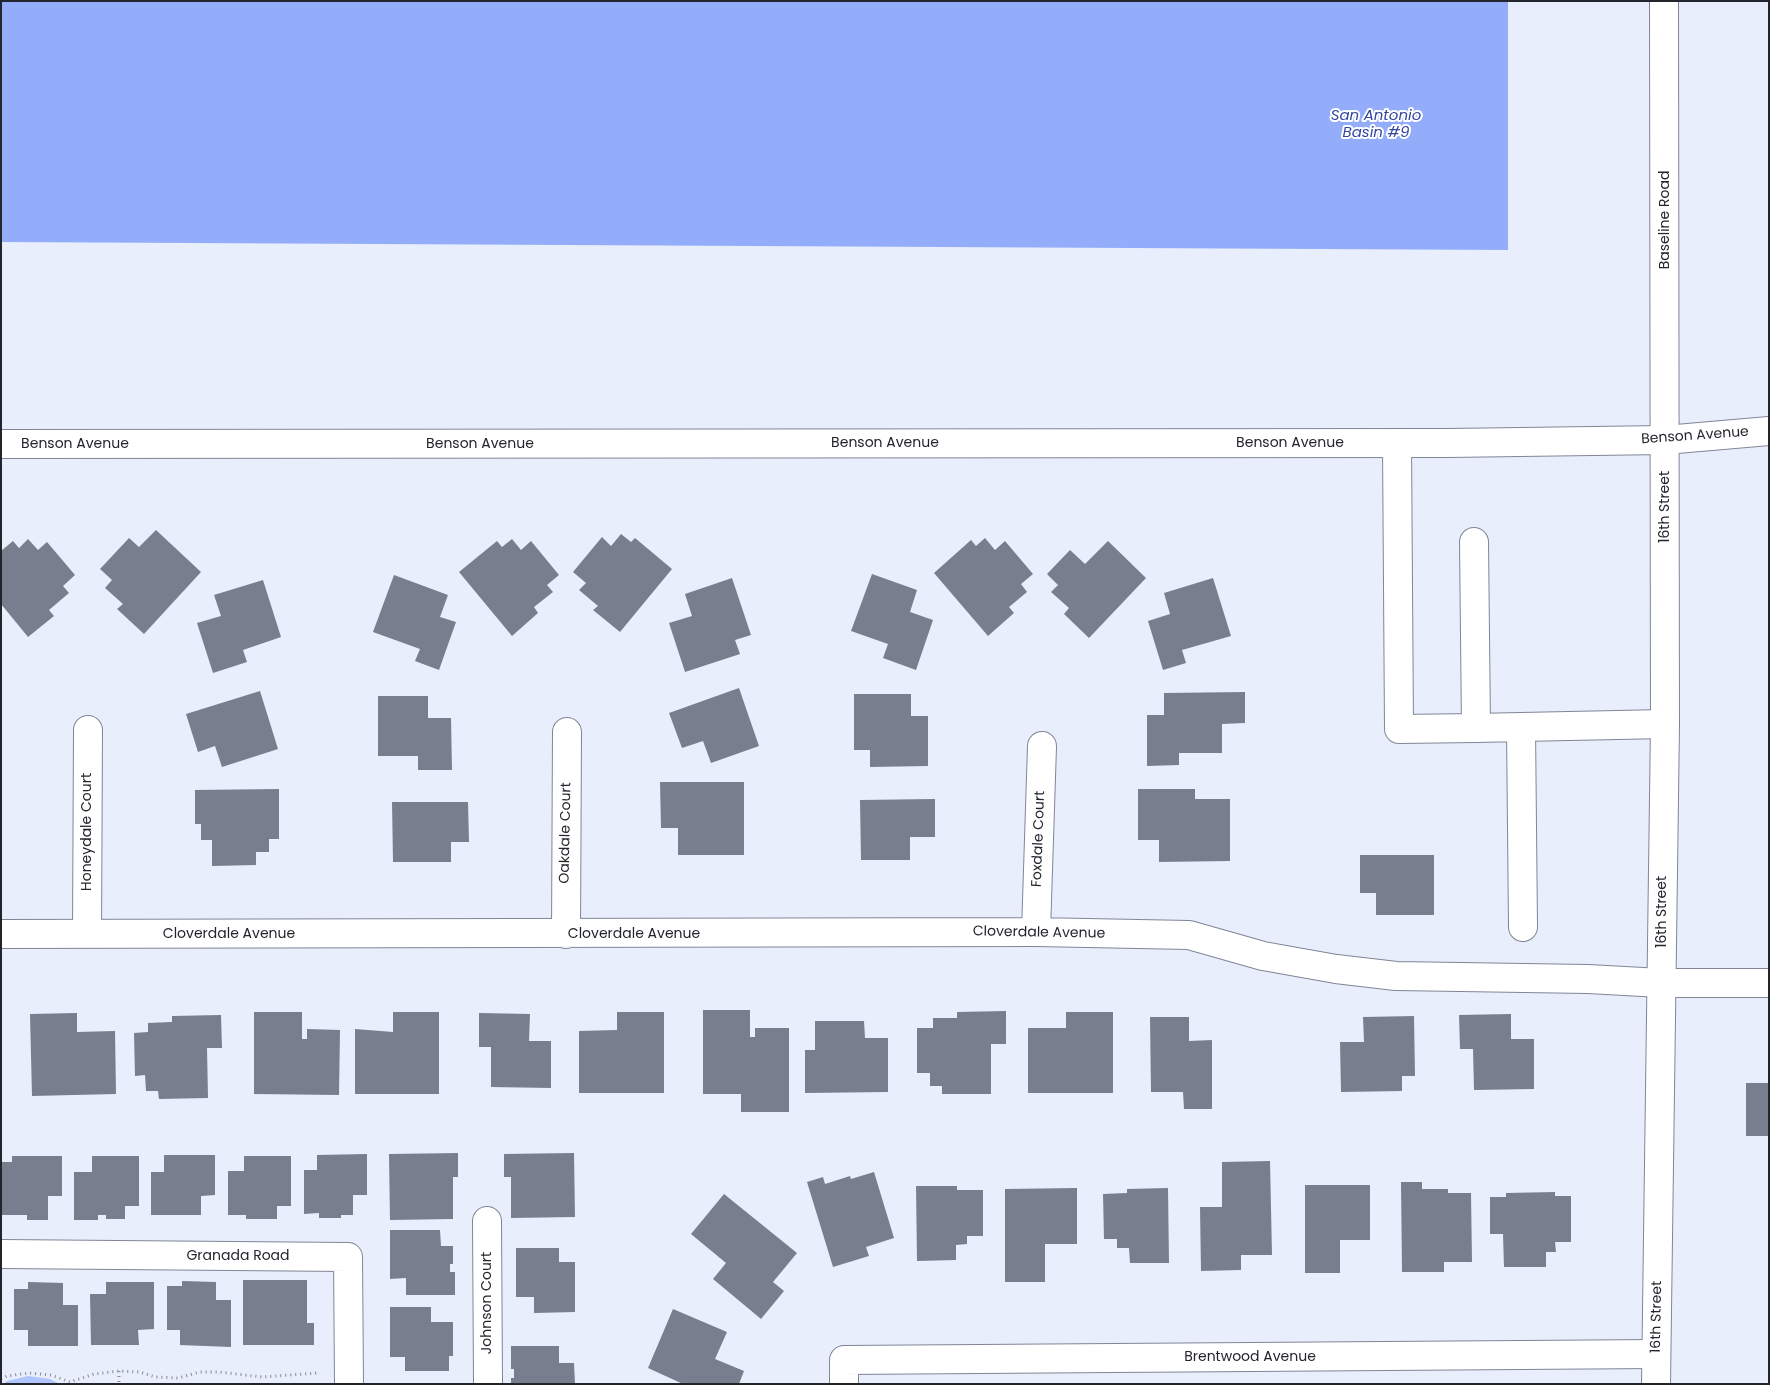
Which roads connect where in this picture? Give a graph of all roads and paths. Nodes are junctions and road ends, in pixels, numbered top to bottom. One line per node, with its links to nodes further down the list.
1 (1664, 1): 3 (street, Baseline Road)
2 (1769, 431): 3 (street, Benson Avenue)
3 (1665, 440): 4 (street, Benson Avenue); 7 (street, 16th Street)
4 (1397, 443): 5 (street, Benson Avenue); 9 (street)
5 (1, 444)
6 (1474, 542): 9 (street)
7 (1664, 724): 8 (street); 18 (street, 16th Street)
8 (1521, 727): 9 (street); 13 (street)
9 (1476, 728)
10 (88, 730): 16 (street, Honeydale Court)
11 (567, 732): 17 (street, Oakdale Court)
12 (1042, 746): 14 (street, Foxdale Court)
13 (1523, 927)
14 (1036, 932): 17 (street, Cloverdale Avenue); 18 (street, Cloverdale Avenue)
15 (1, 934): 16 (street, Cloverdale Avenue)
16 (87, 934): 17 (street, Cloverdale Avenue)
17 (566, 934)
18 (1661, 983): 19 (street, Cloverdale Avenue); 22 (street, 16th Street)
19 (1769, 983)
20 (487, 1221): 28 (street, Johnson Court)
21 (1, 1254): 25 (street, Granada Road)
22 (1656, 1354): 24 (street, Brentwood Avenue); 29 (street, 16th Street)
23 (119, 1371): 25 (path); 26 (path); 27 (path)
24 (844, 1372)
25 (337, 1378)
26 (1, 1379)
27 (119, 1384)
28 (488, 1384)
29 (1656, 1384)

